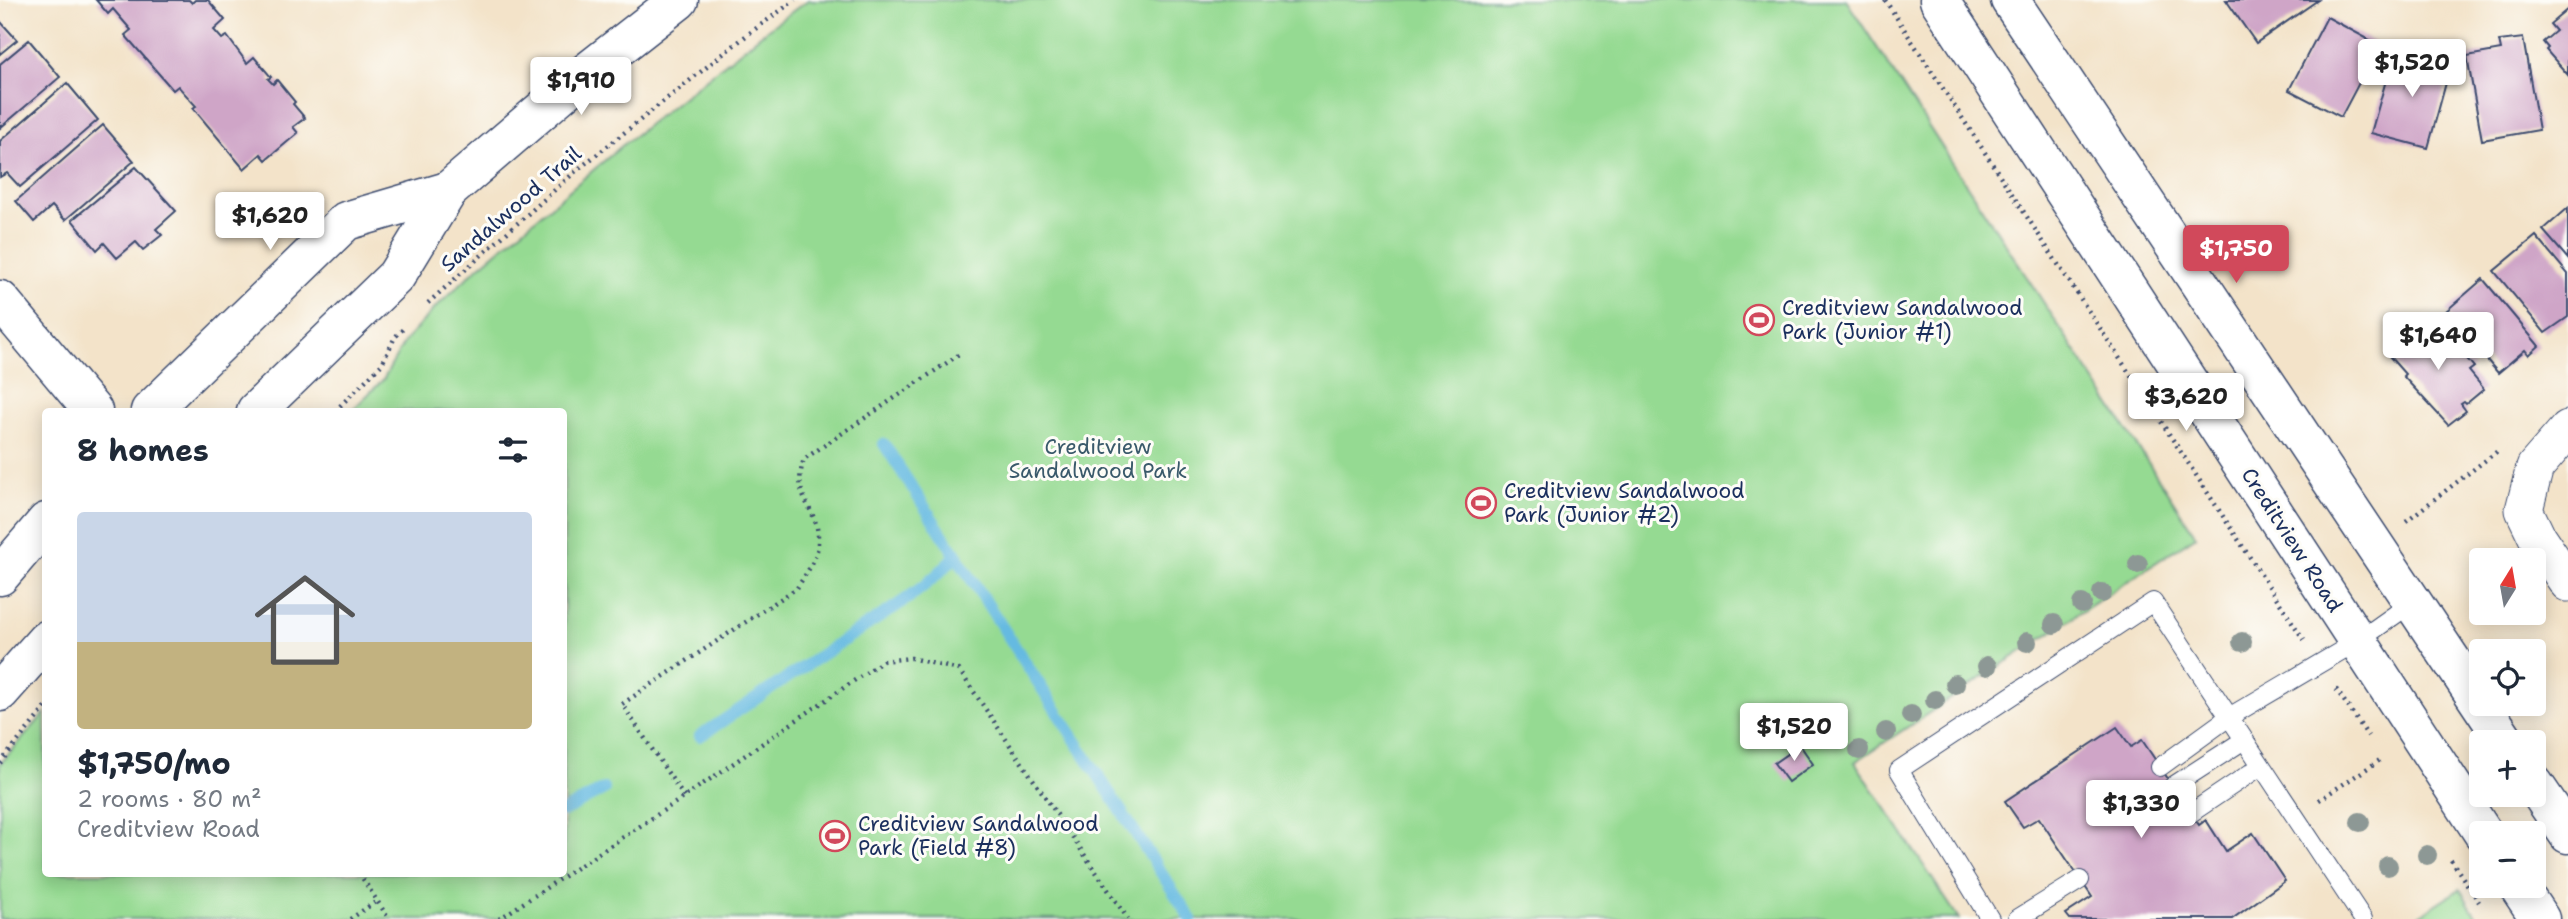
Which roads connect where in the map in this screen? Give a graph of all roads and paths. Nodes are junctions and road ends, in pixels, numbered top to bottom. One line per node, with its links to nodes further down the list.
1 (678, 0): 6 (main road)
2 (795, 0): 8 (path, Sandalwood Trail)
3 (1885, 0): 24 (path)
4 (1939, 0): 22 (main road, Creditview Road)
5 (2010, 0): 18 (main road)
6 (448, 191): 12 (main road); 13 (main road)
7 (0, 300): 11 (main road)
8 (423, 307)
9 (414, 317): 14 (path)
10 (960, 355): 36 (path)
11 (90, 408)
12 (153, 408)
13 (259, 408)
14 (338, 408)
15 (2568, 429): 16 (street)
16 (2535, 467): 18 (path); 20 (street)
17 (42, 527): 19 (main road)
18 (2375, 545): 21 (main road)
19 (0, 576)
20 (2568, 583)
21 (2413, 602): 22 (lane); 28 (main road)
22 (2358, 641): 24 (lane); 40 (main road, Creditview Road)
23 (42, 645): 25 (main road)
24 (2320, 665): 27 (lane); 29 (path)
25 (0, 692)
26 (42, 712): 32 (path)
27 (2229, 717): 30 (lane); 34 (lane); 54 (lane)
28 (2498, 730)
29 (2369, 737)
30 (2244, 740): 33 (lane); 35 (lane)
31 (2376, 748): 39 (path)
32 (0, 763)
33 (2262, 766): 38 (lane); 39 (lane)
34 (2160, 767)
35 (2173, 786)
36 (684, 797): 43 (path); 53 (path)
37 (2546, 802): 41 (main road)
38 (2192, 813)
39 (2294, 816): 56 (lane)
40 (2475, 821)
41 (2568, 834)
42 (2445, 850): 49 (path)
43 (567, 874)
44 (362, 877): 48 (path)
45 (563, 877): 52 (path)
46 (2080, 880): 55 (lane)
47 (2526, 898): 57 (main road)
48 (377, 901): 50 (path); 51 (path)
49 (2483, 908)
50 (350, 919)
51 (389, 919)
52 (499, 919)
53 (1128, 919)
54 (1990, 919)
55 (2017, 919)
56 (2363, 919)
57 (2540, 919)

